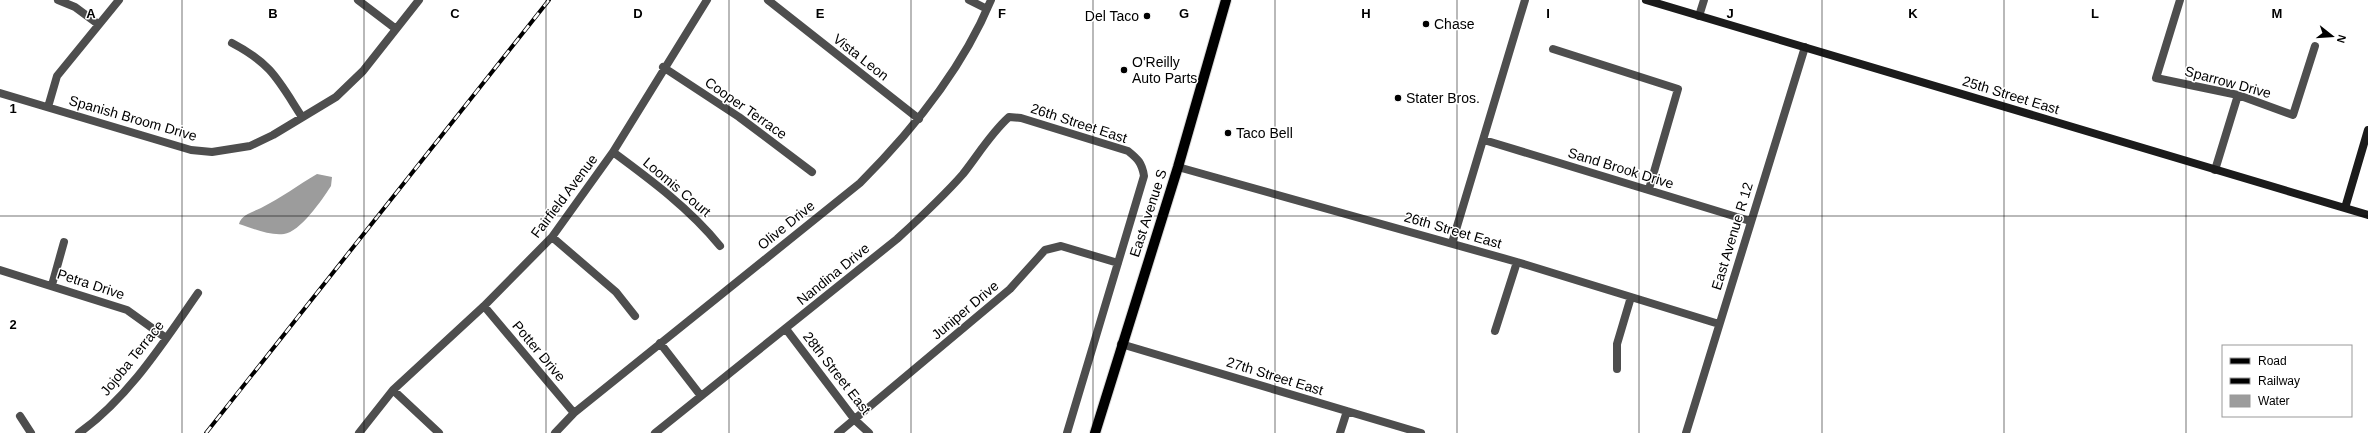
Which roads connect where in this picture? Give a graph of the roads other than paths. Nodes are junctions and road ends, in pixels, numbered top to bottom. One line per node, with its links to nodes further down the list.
1 (58, 0): 16 (street)
2 (119, 0): 16 (street)
3 (358, 0): 17 (street)
4 (419, 0): 17 (street, Spanish Broom Drive)
5 (707, 0): 22 (street, Fairfield Avenue)
6 (768, 0): 28 (street, Vista Leon)
7 (969, 0): 14 (street)
8 (991, 0): 14 (street, Olive Drive)
9 (1226, 0): 33 (main road, East Avenue S)
10 (1525, 0): 30 (street)
11 (1646, 0): 15 (main road, 25th Street East)
12 (1704, 0): 15 (street)
13 (2180, 0): 24 (street, Sparrow Drive)
14 (987, 9): 28 (street, Olive Drive)
15 (1699, 16): 20 (main road, 25th Street East)
16 (98, 24): 25 (street)
17 (396, 29): 26 (street, Spanish Broom Drive)
18 (232, 43): 26 (street)
19 (2315, 46): 24 (street, Sparrow Drive)
20 (1805, 47): 34 (main road, 25th Street East); 39 (street, East Avenue R 12)
21 (1552, 49): 36 (street)
22 (663, 67): 31 (street, Fairfield Avenue); 35 (street, Cooper Terrace)
23 (0, 93): 25 (street, Spanish Broom Drive)
24 (2238, 95): 34 (street)
25 (48, 107): 26 (street, Spanish Broom Drive)
26 (302, 116)
27 (1009, 117): 32 (street, 26th Street East); 53 (street, Nandina Drive)
28 (919, 119): 56 (street, Olive Drive)
29 (2368, 130): 37 (main road)
30 (1484, 140): 36 (street, Sand Brook Drive); 42 (street)
31 (612, 152): 40 (street, Fairfield Avenue); 43 (street, Loomis Court)
32 (1140, 160): 45 (street, East Avenue S)
33 (1178, 167): 42 (street, 26th Street East); 57 (main road, East Avenue S)
34 (2215, 170): 37 (main road, 25th Street East)
35 (812, 172)
36 (1649, 189): 39 (street, Sand Brook Drive)
37 (2345, 208): 38 (main road, 25th Street East)
38 (2368, 215)
39 (1750, 221): 52 (street, East Avenue R 12)
40 (552, 238): 50 (street, Fairfield Avenue); 51 (street)
41 (64, 242): 47 (street)
42 (1452, 243): 44 (street, 26th Street East)
43 (720, 246)
44 (1517, 262): 49 (street, 26th Street East); 54 (street)
45 (1118, 263): 64 (street, Juniper Drive); 73 (street, East Avenue S)
46 (0, 270): 47 (street, Petra Drive)
47 (52, 285): 55 (street, Petra Drive)
48 (198, 293): 55 (street, Jojoba Terrace)
49 (1631, 297): 52 (street, 26th Street East); 58 (street)
50 (484, 306): 59 (street, Fairfield Avenue); 62 (street, Potter Drive)
51 (635, 316)
52 (1719, 324): 77 (street, East Avenue R 12)
53 (786, 329): 60 (street, Nandina Drive); 64 (street, 28th Street East)
54 (1495, 331)
55 (166, 338): 66 (street, Jojoba Terrace)
56 (660, 342): 60 (street); 62 (street, Olive Drive)
57 (1122, 344): 61 (street, 27th Street East); 74 (main road, East Avenue S)
58 (1617, 369)
59 (393, 390): 67 (street, Fairfield Avenue); 68 (street)
60 (701, 396): 70 (street, Nandina Drive)
61 (1347, 411): 75 (street); 76 (street, 27th Street East)
62 (574, 413): 69 (street, Olive Drive)
63 (20, 416): 65 (street)
64 (855, 420): 71 (street, Juniper Drive); 72 (street, 28th Street East)
65 (31, 433)
66 (79, 433)
67 (359, 433)
68 (439, 433)
69 (555, 433)
70 (655, 433)
71 (838, 433)
72 (869, 433)
73 (1067, 433)
74 (1095, 433)
75 (1340, 433)
76 (1421, 433)
77 (1686, 433)

